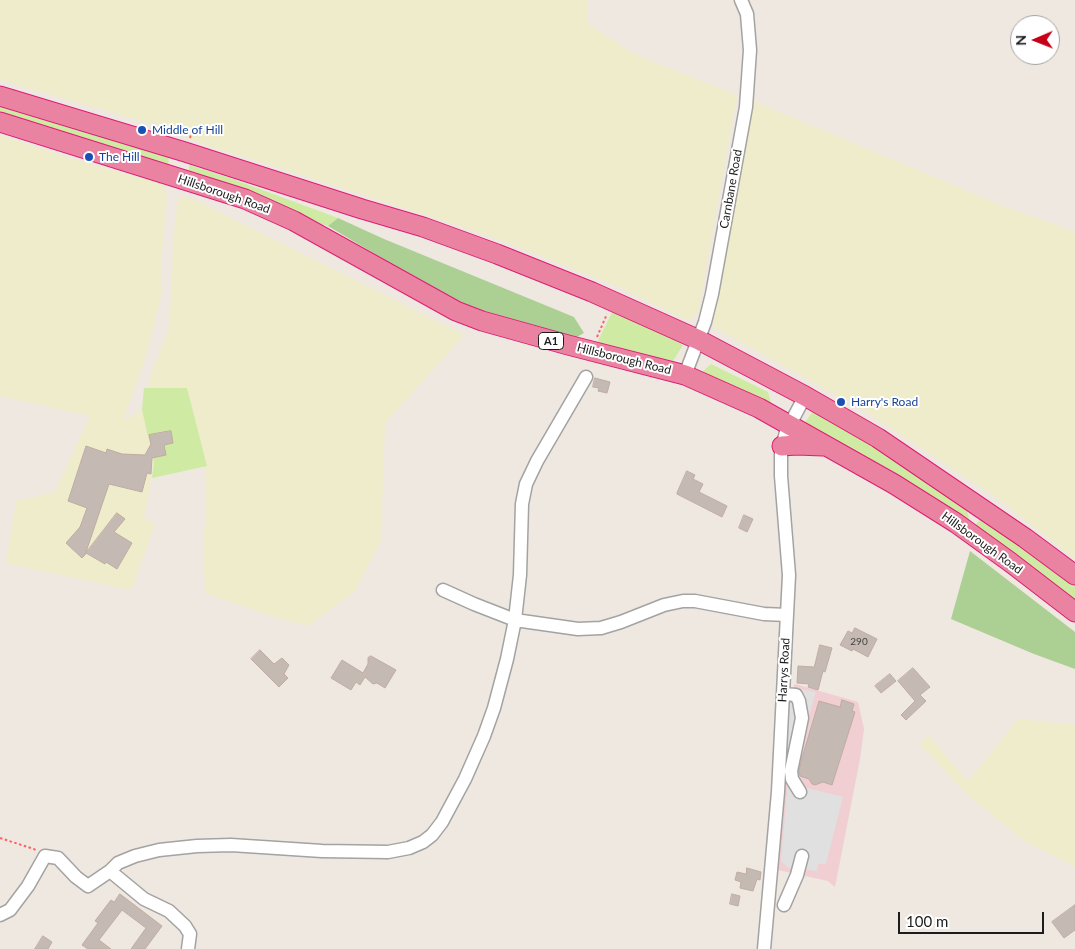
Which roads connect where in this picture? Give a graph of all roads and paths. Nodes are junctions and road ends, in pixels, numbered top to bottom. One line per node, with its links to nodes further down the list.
1 (741, 0): 5 (street, Carnbane Road)
2 (0, 96): 4 (highway)
3 (0, 122): 6 (highway, Hillsborough Road / A1)
4 (613, 302): 5 (highway); 6 (path)
5 (699, 340): 7 (street, Carnbane Road); 9 (highway)
6 (591, 351): 7 (highway, Hillsborough Road / A1)
7 (685, 375): 10 (highway, Hillsborough Road / A1)
8 (586, 378): 17 (street)
9 (805, 396): 10 (street, Harrys Road); 13 (highway)
10 (790, 426): 11 (street, Harrys Road); 12 (highway, Hillsborough Road / A1)
11 (782, 446): 12 (highway); 16 (street, Harrys Road)
12 (826, 446): 15 (highway, Hillsborough Road / A1)
13 (1075, 575)
14 (443, 590): 17 (street)
15 (1075, 612)
16 (787, 615): 17 (street); 18 (street, Harrys Road)
17 (516, 620): 23 (street)
18 (783, 694): 19 (street, Harrys Road); 19 (street)
19 (778, 792): 27 (street, Harrys Road)
20 (0, 838): 21 (path)
21 (45, 856): 23 (street); 25 (street)
22 (802, 856): 24 (street)
23 (110, 871): 26 (street)
24 (784, 905)
25 (0, 915)
26 (188, 949)
27 (764, 949)

